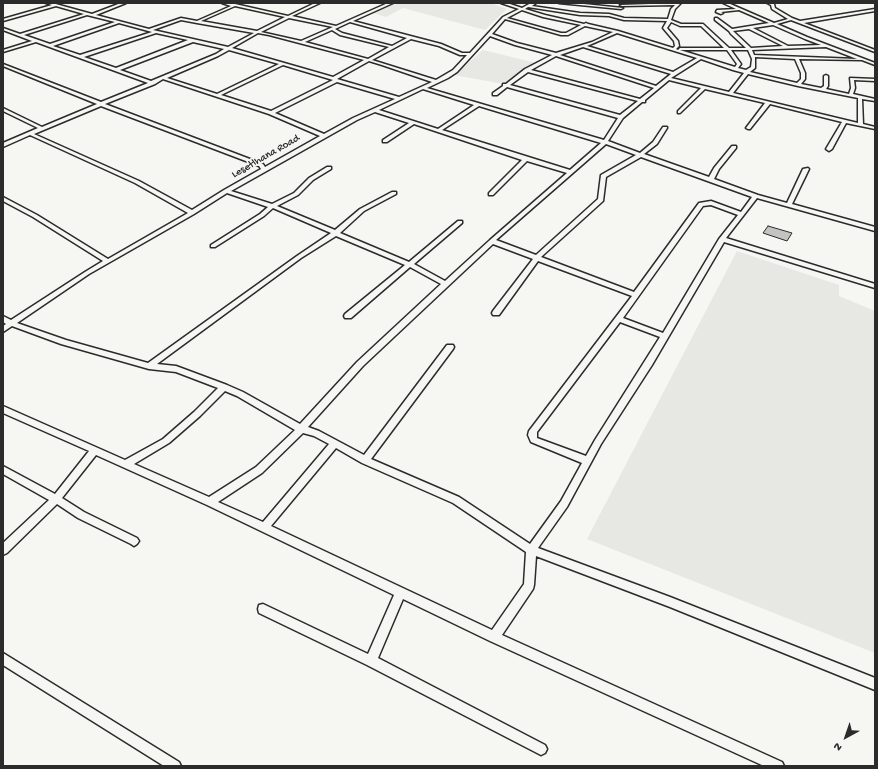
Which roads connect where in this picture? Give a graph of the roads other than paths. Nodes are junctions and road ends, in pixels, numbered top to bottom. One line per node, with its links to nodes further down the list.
1 (124, 3): 24 (street)
2 (224, 3): 14 (street)
3 (239, 3): 14 (street)
4 (318, 3): 25 (street)
5 (391, 3): 16 (street)
6 (503, 3): 18 (street)
7 (534, 3): 17 (street, Lesetlhana Road)
8 (562, 3): 15 (street); 19 (street)
9 (677, 3): 15 (street); 31 (street)
10 (725, 3): 20 (street)
11 (769, 3): 29 (street)
12 (52, 4): 23 (street); 30 (street)
13 (379, 4): 16 (street)
14 (235, 5): 25 (street); 34 (street)
15 (622, 5): 27 (street)
16 (384, 6): 32 (street)
17 (527, 6): 18 (street, Lesetlhana Road); 19 (street)
18 (520, 9): 26 (street, Lesetlhana Road); 36 (street)
19 (555, 10): 27 (street)
20 (741, 10): 22 (street); 37 (street)
21 (875, 10): 35 (street)
22 (721, 13)
23 (87, 14): 24 (street); 47 (street)
24 (92, 15): 33 (street)
25 (287, 16): 38 (street); 45 (street)
26 (504, 18): 36 (street); 46 (street, Lesetlhana Road)
27 (620, 18): 31 (street)
28 (716, 19): 42 (street)
29 (791, 19): 35 (street); 37 (street)
30 (3, 20)
31 (668, 20): 58 (street); 61 (street)
32 (349, 21): 38 (street); 48 (street)
33 (118, 22): 41 (street); 52 (street)
34 (197, 22): 41 (street); 45 (street)
35 (800, 23): 63 (street)
36 (586, 24): 44 (street)
37 (773, 24): 39 (street); 54 (street)
38 (334, 28): 51 (street); 55 (street)
39 (750, 28): 42 (street); 56 (street)
40 (3, 29): 47 (street)
41 (149, 30): 43 (street)
42 (731, 30): 59 (street)
43 (155, 32): 49 (street); 67 (street)
44 (618, 32): 53 (street); 57 (street)
45 (258, 33): 51 (street); 60 (street)
46 (489, 34): 64 (street, Lesetlhana Road); 65 (street)
47 (20, 35): 50 (street)
48 (411, 37): 55 (street); 64 (street)
49 (194, 40): 60 (street); 75 (street)
50 (36, 41): 52 (street); 62 (street)
51 (300, 43): 71 (street)
52 (49, 46): 67 (street)
53 (584, 46): 65 (street); 79 (street)
54 (827, 46): 56 (street); 70 (street)
55 (392, 47): 71 (street)
56 (788, 47): 59 (street)
57 (668, 48): 58 (street); 69 (street)
58 (675, 48): 61 (street)
59 (750, 49): 61 (street); 66 (street)
60 (229, 50): 72 (street); 81 (street)
61 (729, 50): 76 (street)
62 (3, 51)
63 (875, 51)
64 (470, 54): 84 (street, Lesetlhana Road)
65 (555, 55): 77 (street); 90 (street)
66 (752, 56): 68 (street); 78 (street)
67 (80, 57): 75 (street)
68 (796, 57): 70 (street); 87 (street)
69 (700, 58): 76 (street); 79 (street)
70 (863, 60): 73 (street)
71 (364, 61): 82 (street); 84 (street)
72 (282, 64): 82 (street); 94 (street)
73 (875, 64)
74 (3, 65): 101 (street)
75 (117, 69): 85 (street)
76 (735, 69): 78 (street)
77 (527, 70): 86 (street); 98 (street)
78 (747, 72): 87 (street); 92 (street)
79 (672, 76): 88 (street); 90 (street)
80 (826, 76): 91 (street)
81 (164, 78): 85 (street); 94 (street)
82 (335, 79): 97 (street); 106 (street)
83 (875, 80): 95 (street)
84 (435, 81): 89 (street, Lesetlhana Road)
85 (153, 83): 101 (street)
86 (505, 85): 93 (street); 107 (street)
87 (798, 85): 91 (street)
88 (704, 87): 92 (street); 105 (street)
89 (423, 88): 97 (street, Lesetlhana Road); 102 (street)
90 (658, 88): 98 (street)
91 (822, 90): 95 (street)
92 (731, 93): 100 (street)
93 (494, 94)
94 (218, 95): 106 (street)
95 (851, 95): 96 (street)
96 (860, 97): 99 (street); 110 (street)
97 (400, 99): 104 (street, Lesetlhana Road)
98 (643, 100): 107 (street)
99 (875, 100)
100 (769, 102): 108 (street); 113 (street)
101 (100, 104): 111 (street); 127 (street)
102 (477, 105): 115 (street); 119 (street)
103 (3, 109): 111 (street)
104 (375, 110): 109 (street); 117 (street, Lesetlhana Road)
105 (680, 112)
106 (271, 113): 117 (street)
107 (621, 117): 119 (street)
108 (845, 121): 110 (street); 122 (street)
109 (412, 123): 115 (street); 118 (street)
110 (861, 125): 114 (street)
111 (43, 128): 116 (street)
112 (665, 128): 123 (street)
113 (748, 128)
114 (875, 128)
115 (438, 131): 124 (street)
116 (31, 134): 120 (street); 137 (street)
117 (324, 136): 127 (street, Lesetlhana Road)
118 (385, 141)
119 (605, 142): 123 (street); 128 (street)
120 (3, 145)
121 (734, 147): 129 (street)
122 (829, 149)
123 (640, 155): 129 (street); 145 (street)
124 (526, 160): 128 (street); 132 (street)
125 (329, 168): 136 (street)
126 (806, 169): 135 (street)
127 (265, 170): 130 (street, Lesetlhana Road)
128 (570, 172): 143 (street)
129 (711, 180): 133 (street)
130 (226, 191): 136 (street); 137 (street, Lesetlhana Road)
131 (394, 193): 141 (street)
132 (491, 194)
133 (756, 196): 135 (street); 138 (street)
134 (3, 199): 146 (street)
135 (789, 204): 140 (street)
136 (272, 206): 141 (street); 144 (street)
137 (192, 213): 146 (street, Lesetlhana Road)
138 (742, 214): 142 (street); 150 (street)
139 (460, 222): 147 (street)
140 (875, 229)
141 (336, 233): 147 (street); 157 (street)
142 (722, 239): 149 (street); 155 (street)
143 (492, 241): 145 (street); 148 (street)
144 (213, 246)
145 (537, 258): 150 (street); 151 (street)
146 (107, 261): 154 (street, Lesetlhana Road)
147 (409, 264): 148 (street); 152 (street)
148 (446, 284): 160 (street)
149 (875, 286)
150 (635, 295): 153 (street)
151 (496, 313)
152 (348, 316)
153 (619, 318): 155 (street); 164 (street)
154 (5, 323): 157 (street)
155 (664, 336): 164 (street)
156 (450, 347): 163 (street)
157 (149, 366): 158 (street)
158 (224, 387): 160 (street); 165 (street)
159 (3, 409): 162 (street)
160 (301, 429): 161 (street); 168 (street)
161 (335, 444): 163 (street); 169 (street)
162 (95, 450): 165 (street); 167 (street)
163 (365, 460): 172 (street)
164 (588, 461): 172 (street)
165 (125, 464): 168 (street)
166 (3, 470): 167 (street)
167 (56, 499): 170 (street); 171 (street)
168 (210, 502): 169 (street)
169 (264, 528): 173 (street)
170 (134, 541)
171 (3, 550)
172 (531, 550): 175 (street); 178 (street)
173 (401, 592): 175 (street); 177 (street)
174 (263, 609): 177 (street)
175 (494, 637): 181 (street)
176 (3, 659): 180 (street)
177 (371, 661): 179 (street)
178 (875, 684)
179 (541, 749)
180 (175, 766)
181 (778, 766)

